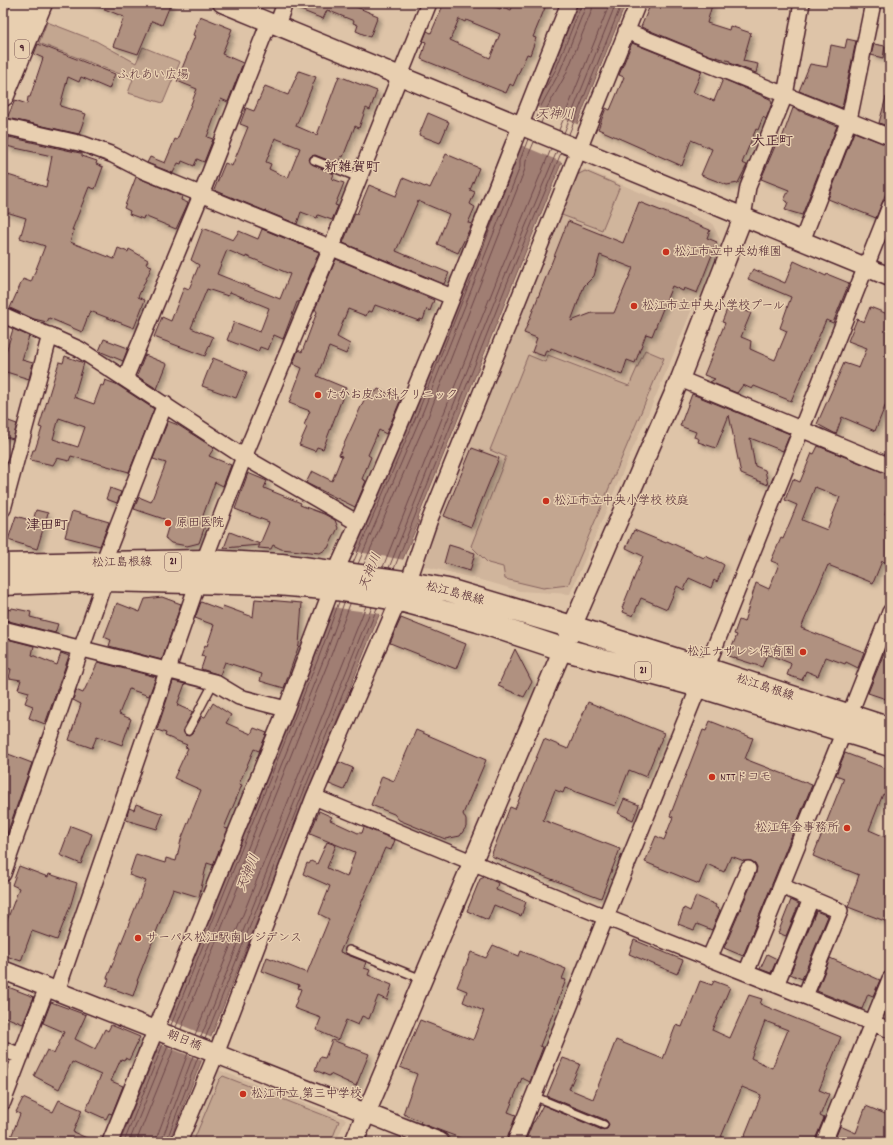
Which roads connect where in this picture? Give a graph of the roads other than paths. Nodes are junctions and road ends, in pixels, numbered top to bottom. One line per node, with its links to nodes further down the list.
1 (23, 3): 12 (main road, 9)
2 (41, 3): 14 (main road, 9)
3 (222, 3): 10 (street)
4 (285, 3): 10 (street)
5 (429, 3): 13 (street)
6 (569, 3): 17 (street)
7 (638, 3): 11 (street)
8 (802, 3): 15 (street)
9 (873, 3): 16 (street)
10 (273, 24): 13 (street); 23 (street)
11 (626, 31): 15 (street); 20 (street)
12 (3, 54)
13 (400, 76): 17 (street); 22 (street)
14 (3, 95)
15 (785, 95): 16 (street); 25 (street)
16 (849, 120): 19 (street); 26 (street)
17 (521, 124): 20 (street); 30 (street)
18 (3, 126): 23 (street)
19 (890, 137)
20 (578, 148): 25 (street); 47 (street)
21 (314, 160): 22 (lane)
22 (359, 178): 27 (street)
23 (201, 195): 27 (street); 33 (street)
24 (890, 206): 28 (street)
25 (743, 218): 26 (street); 34 (street)
26 (802, 241): 28 (street)
27 (331, 248): 30 (street); 37 (street)
28 (866, 267): 29 (street); 36 (street)
29 (890, 277)
30 (452, 297): 40 (street)
31 (3, 315): 32 (street)
32 (50, 335): 33 (street); 39 (street)
33 (124, 379): 35 (street)
34 (680, 379): 36 (street); 49 (street)
35 (165, 404): 37 (street); 43 (street)
36 (802, 428): 38 (street); 54 (street)
37 (244, 457): 40 (street); 41 (street)
38 (890, 466)
39 (3, 509)
40 (358, 523): 44 (street)
41 (204, 561): 43 (main road, 松江島根線 / 21); 44 (main road, 松江島根線 / 21)
42 (3, 564): 43 (main road, 松江島根線 / 21)
43 (104, 572): 45 (main road, 松江島根線 / 21); 46 (main road, 松江島根線 / 21); 52 (street)
44 (336, 580): 45 (main road, 松江島根線 / 21); 47 (main road, 松江島根線 / 21); 56 (street)
45 (198, 582): 53 (street)
46 (3, 584)
47 (401, 591): 49 (main road, 松江島根線 / 21); 51 (main road, 松江島根線 / 21); 61 (street)
48 (889, 619): 57 (street)
49 (572, 627): 51 (street); 54 (main road, 松江島根線 / 21)
50 (3, 629): 52 (street)
51 (562, 649): 54 (main road, 松江島根線 / 21); 62 (street)
52 (81, 650): 53 (street); 64 (street)
53 (168, 670): 55 (street); 75 (street)
54 (703, 677): 57 (main road, 松江島根線 / 21); 67 (street)
55 (214, 682): 56 (street); 59 (lane)
56 (286, 709): 78 (street)
57 (846, 723): 58 (main road, 松江島根線 / 21); 60 (main road, 松江島根線 / 21); 65 (street)
58 (890, 729)
59 (188, 731)
60 (890, 745)
61 (314, 797): 62 (street); 81 (street)
62 (471, 862): 67 (street); 72 (street)
63 (748, 868): 69 (street)
64 (3, 874)
65 (781, 886): 66 (street); 71 (street)
66 (811, 899): 74 (street); 76 (street)
67 (605, 917): 69 (street); 83 (street)
68 (349, 950): 72 (lane)
69 (709, 959): 71 (street)
70 (3, 970): 75 (street, 朝日橋)
71 (746, 973): 74 (street)
72 (422, 979): 85 (street)
73 (890, 979): 77 (street)
74 (776, 985): 76 (street)
75 (52, 989): 78 (street, 朝日橋); 82 (street)
76 (805, 996): 77 (street)
77 (872, 1022): 79 (street); 92 (street)
78 (157, 1030): 81 (street, 朝日橋); 87 (street)
79 (890, 1030)
80 (3, 1049): 82 (street)
81 (213, 1053): 85 (street, 朝日橋); 88 (street)
82 (21, 1056): 84 (street)
83 (533, 1096): 86 (lane); 91 (street)
84 (3, 1102)
85 (365, 1113): 89 (street); 90 (street, 朝日橋)
86 (604, 1125)
87 (110, 1142)
88 (179, 1142)
89 (354, 1142)
90 (440, 1142)
91 (515, 1142)
92 (824, 1142)

